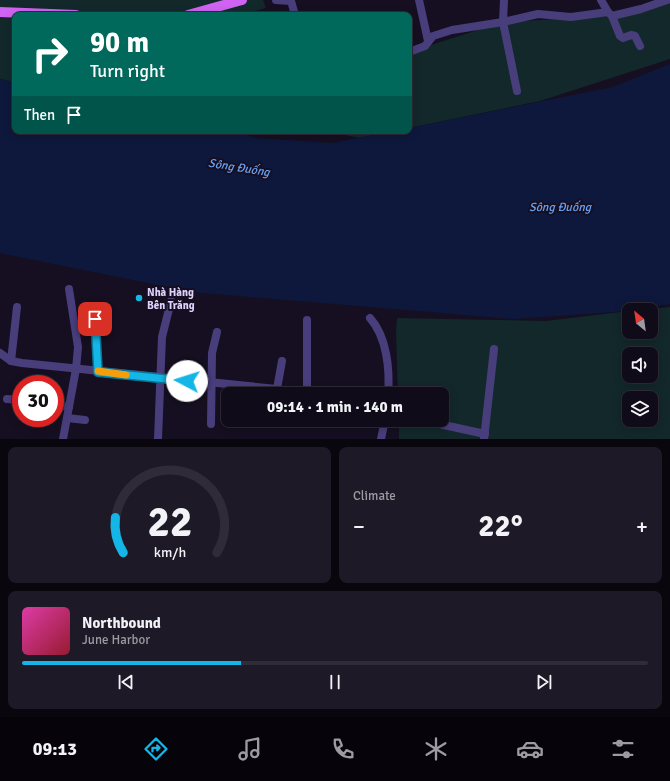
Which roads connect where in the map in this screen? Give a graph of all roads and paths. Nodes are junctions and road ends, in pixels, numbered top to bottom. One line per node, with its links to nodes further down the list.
1 (242, 0): 10 (main road)
2 (276, 0): 3 (street)
3 (292, 0): 11 (street)
4 (419, 0): 14 (street)
5 (504, 0): 13 (street)
6 (601, 0): 12 (street)
7 (667, 0): 12 (street)
8 (0, 12): 9 (main road)
9 (12, 12)
10 (199, 12)
11 (294, 12)
12 (610, 14): 13 (street); 15 (street)
13 (503, 22): 14 (street); 17 (street)
14 (428, 41): 16 (street)
15 (640, 46)
16 (412, 51)
17 (517, 91)
18 (69, 289): 29 (street)
19 (171, 301): 31 (street)
20 (16, 307): 27 (street)
21 (370, 318): 36 (street)
22 (95, 319): 30 (street)
23 (307, 320): 35 (street)
24 (217, 332): 32 (street)
25 (494, 349): 46 (street)
26 (0, 355): 27 (street)
27 (11, 361): 29 (street)
28 (282, 361): 34 (street)
29 (76, 369): 30 (street); 40 (street)
30 (98, 372): 31 (street)
31 (162, 378): 32 (street); 48 (street)
32 (211, 383): 33 (street); 43 (street)
33 (255, 387)
34 (277, 387)
35 (307, 387)
36 (388, 387)
37 (7, 399): 38 (street)
38 (12, 399)
39 (64, 406): 40 (street)
40 (69, 407): 41 (street)
41 (67, 418): 42 (street); 47 (street)
42 (85, 420)
43 (211, 424)
44 (383, 427): 49 (street)
45 (449, 427): 46 (street)
46 (485, 436)
47 (63, 439)
48 (158, 439)
49 (380, 439)

